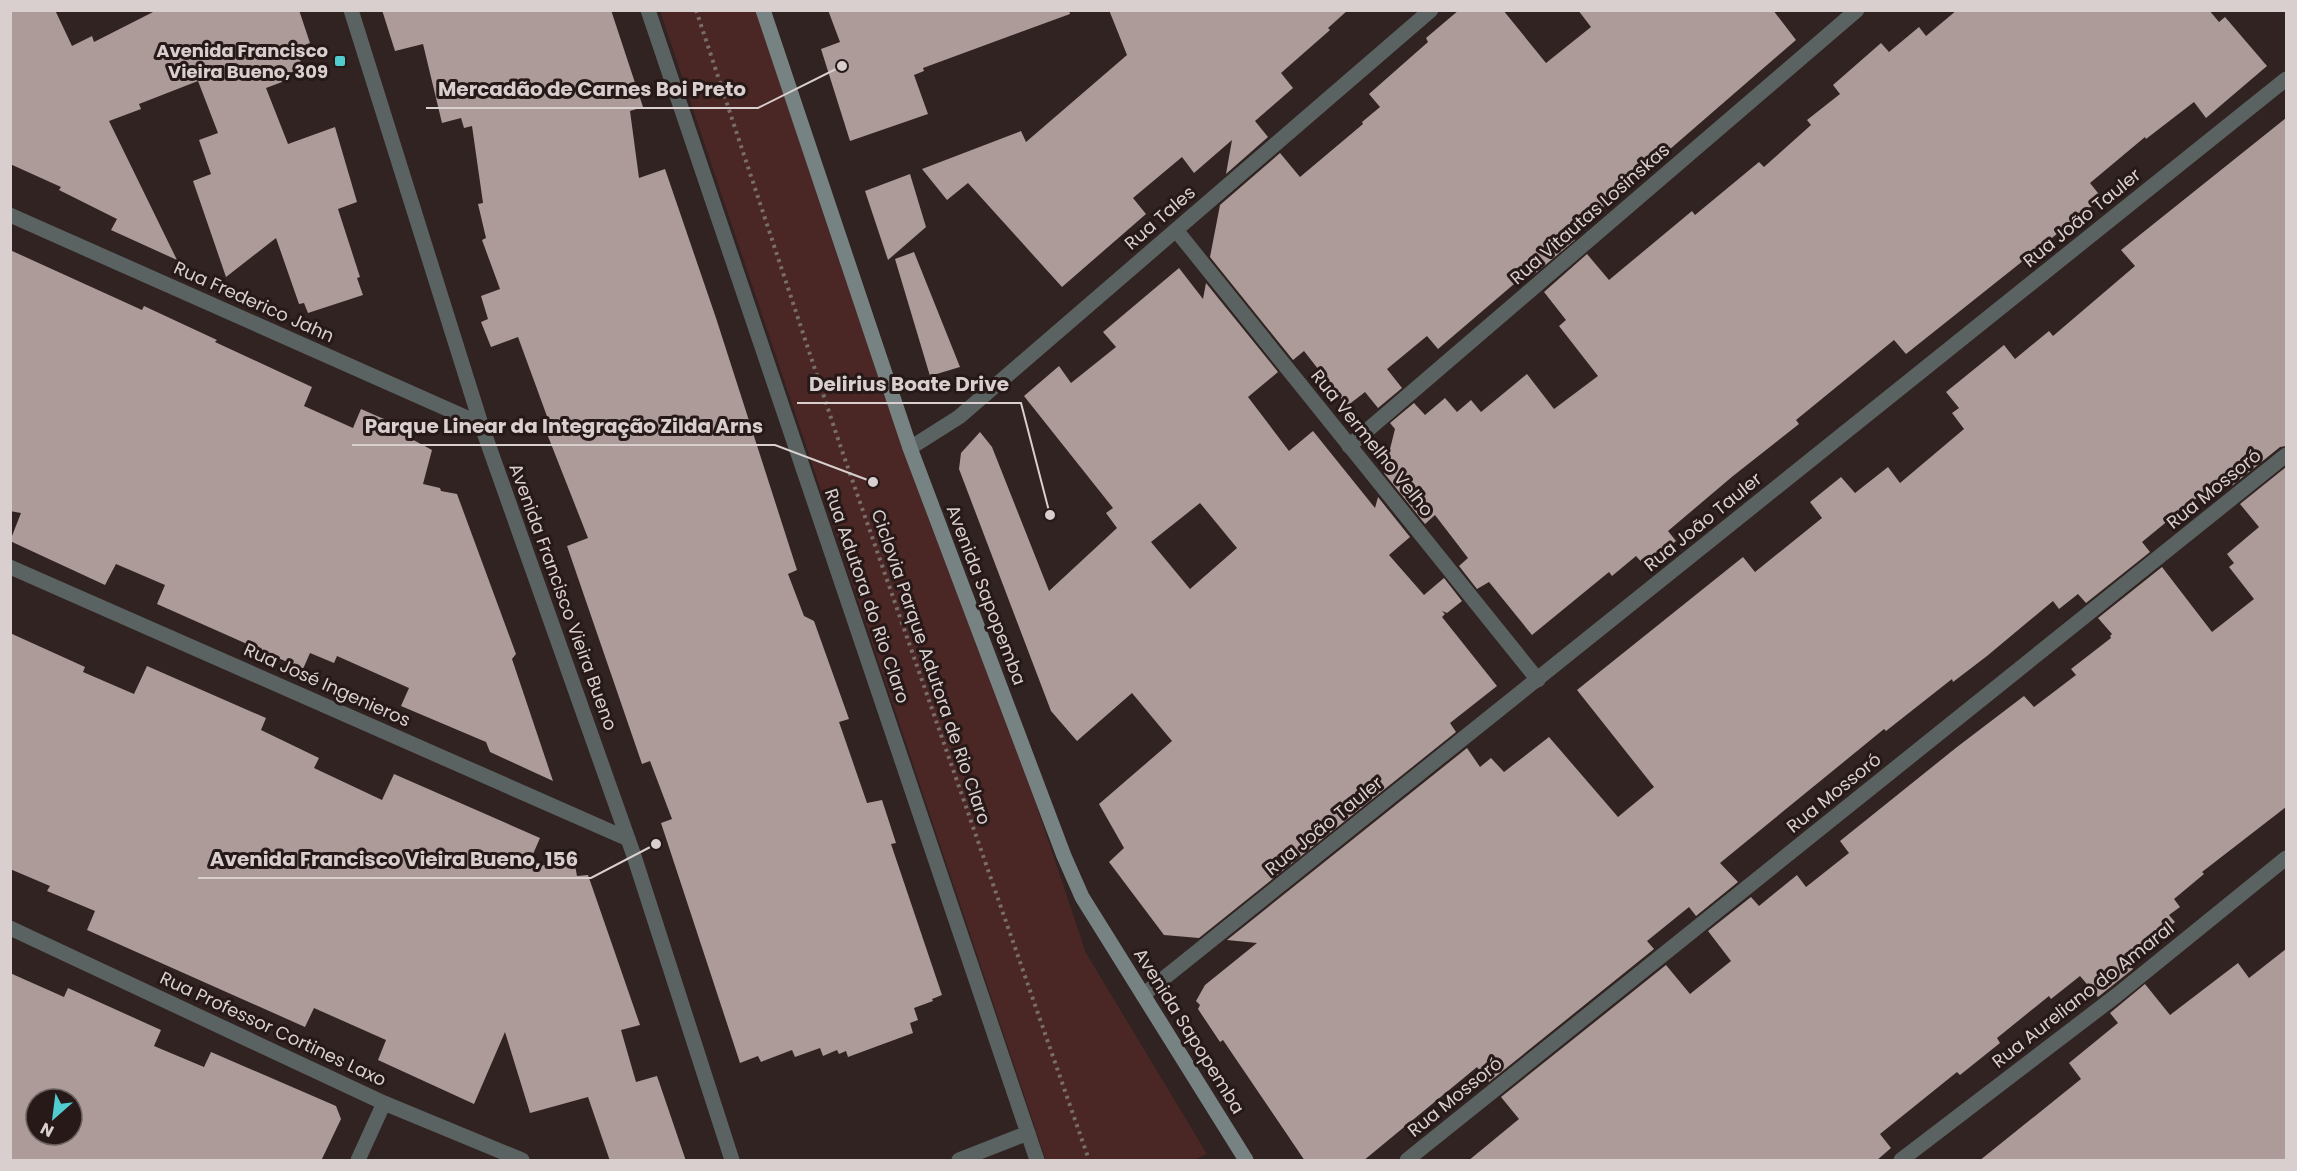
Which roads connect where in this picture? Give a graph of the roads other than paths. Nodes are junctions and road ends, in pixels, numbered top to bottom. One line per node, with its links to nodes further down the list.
1 (351, 10): 9 (street, Avenida Francisco Vieira Bueno)
2 (648, 10): 20 (street, Rua Adutora do Rio Claro)
3 (763, 10): 11 (main road, Avenida Sapopemba)
4 (1431, 10): 8 (street, Rua Tales)
5 (1857, 10): 10 (street, Rua Vitautas Losinskas)
6 (2286, 79): 14 (street, Rua João Tauler)
7 (10, 215): 9 (street, Rua Frederico Jahn)
8 (1176, 230): 10 (street, Rua Vermelho Velho); 11 (street, Rua Tales)
9 (481, 424): 15 (street, Avenida Francisco Vieira Bueno)
10 (1349, 446): 14 (street, Rua Vermelho Velho)
11 (910, 448): 18 (main road, Avenida Sapopemba)
12 (2286, 456): 27 (street, Rua Mossoró)
13 (10, 567): 15 (street, Rua José Ingenieros)
14 (1538, 680): 18 (street, Rua João Tauler)
15 (628, 839): 23 (street, Avenida Francisco Vieira Bueno)
16 (2286, 858): 28 (street, Rua Aureliano do Amaral)
17 (10, 928): 19 (street, Rua Professor Cortines Laxo)
18 (1143, 996): 26 (main road, Avenida Sapopemba)
19 (384, 1103): 21 (street); 22 (street, Rua Professor Cortines Laxo)
20 (1028, 1133): 24 (street); 25 (street, Rua Adutora do Rio Claro)
21 (358, 1161)
22 (522, 1161)
23 (732, 1161)
24 (959, 1161)
25 (1037, 1161)
26 (1246, 1161)
27 (1407, 1161)
28 (1901, 1161)

